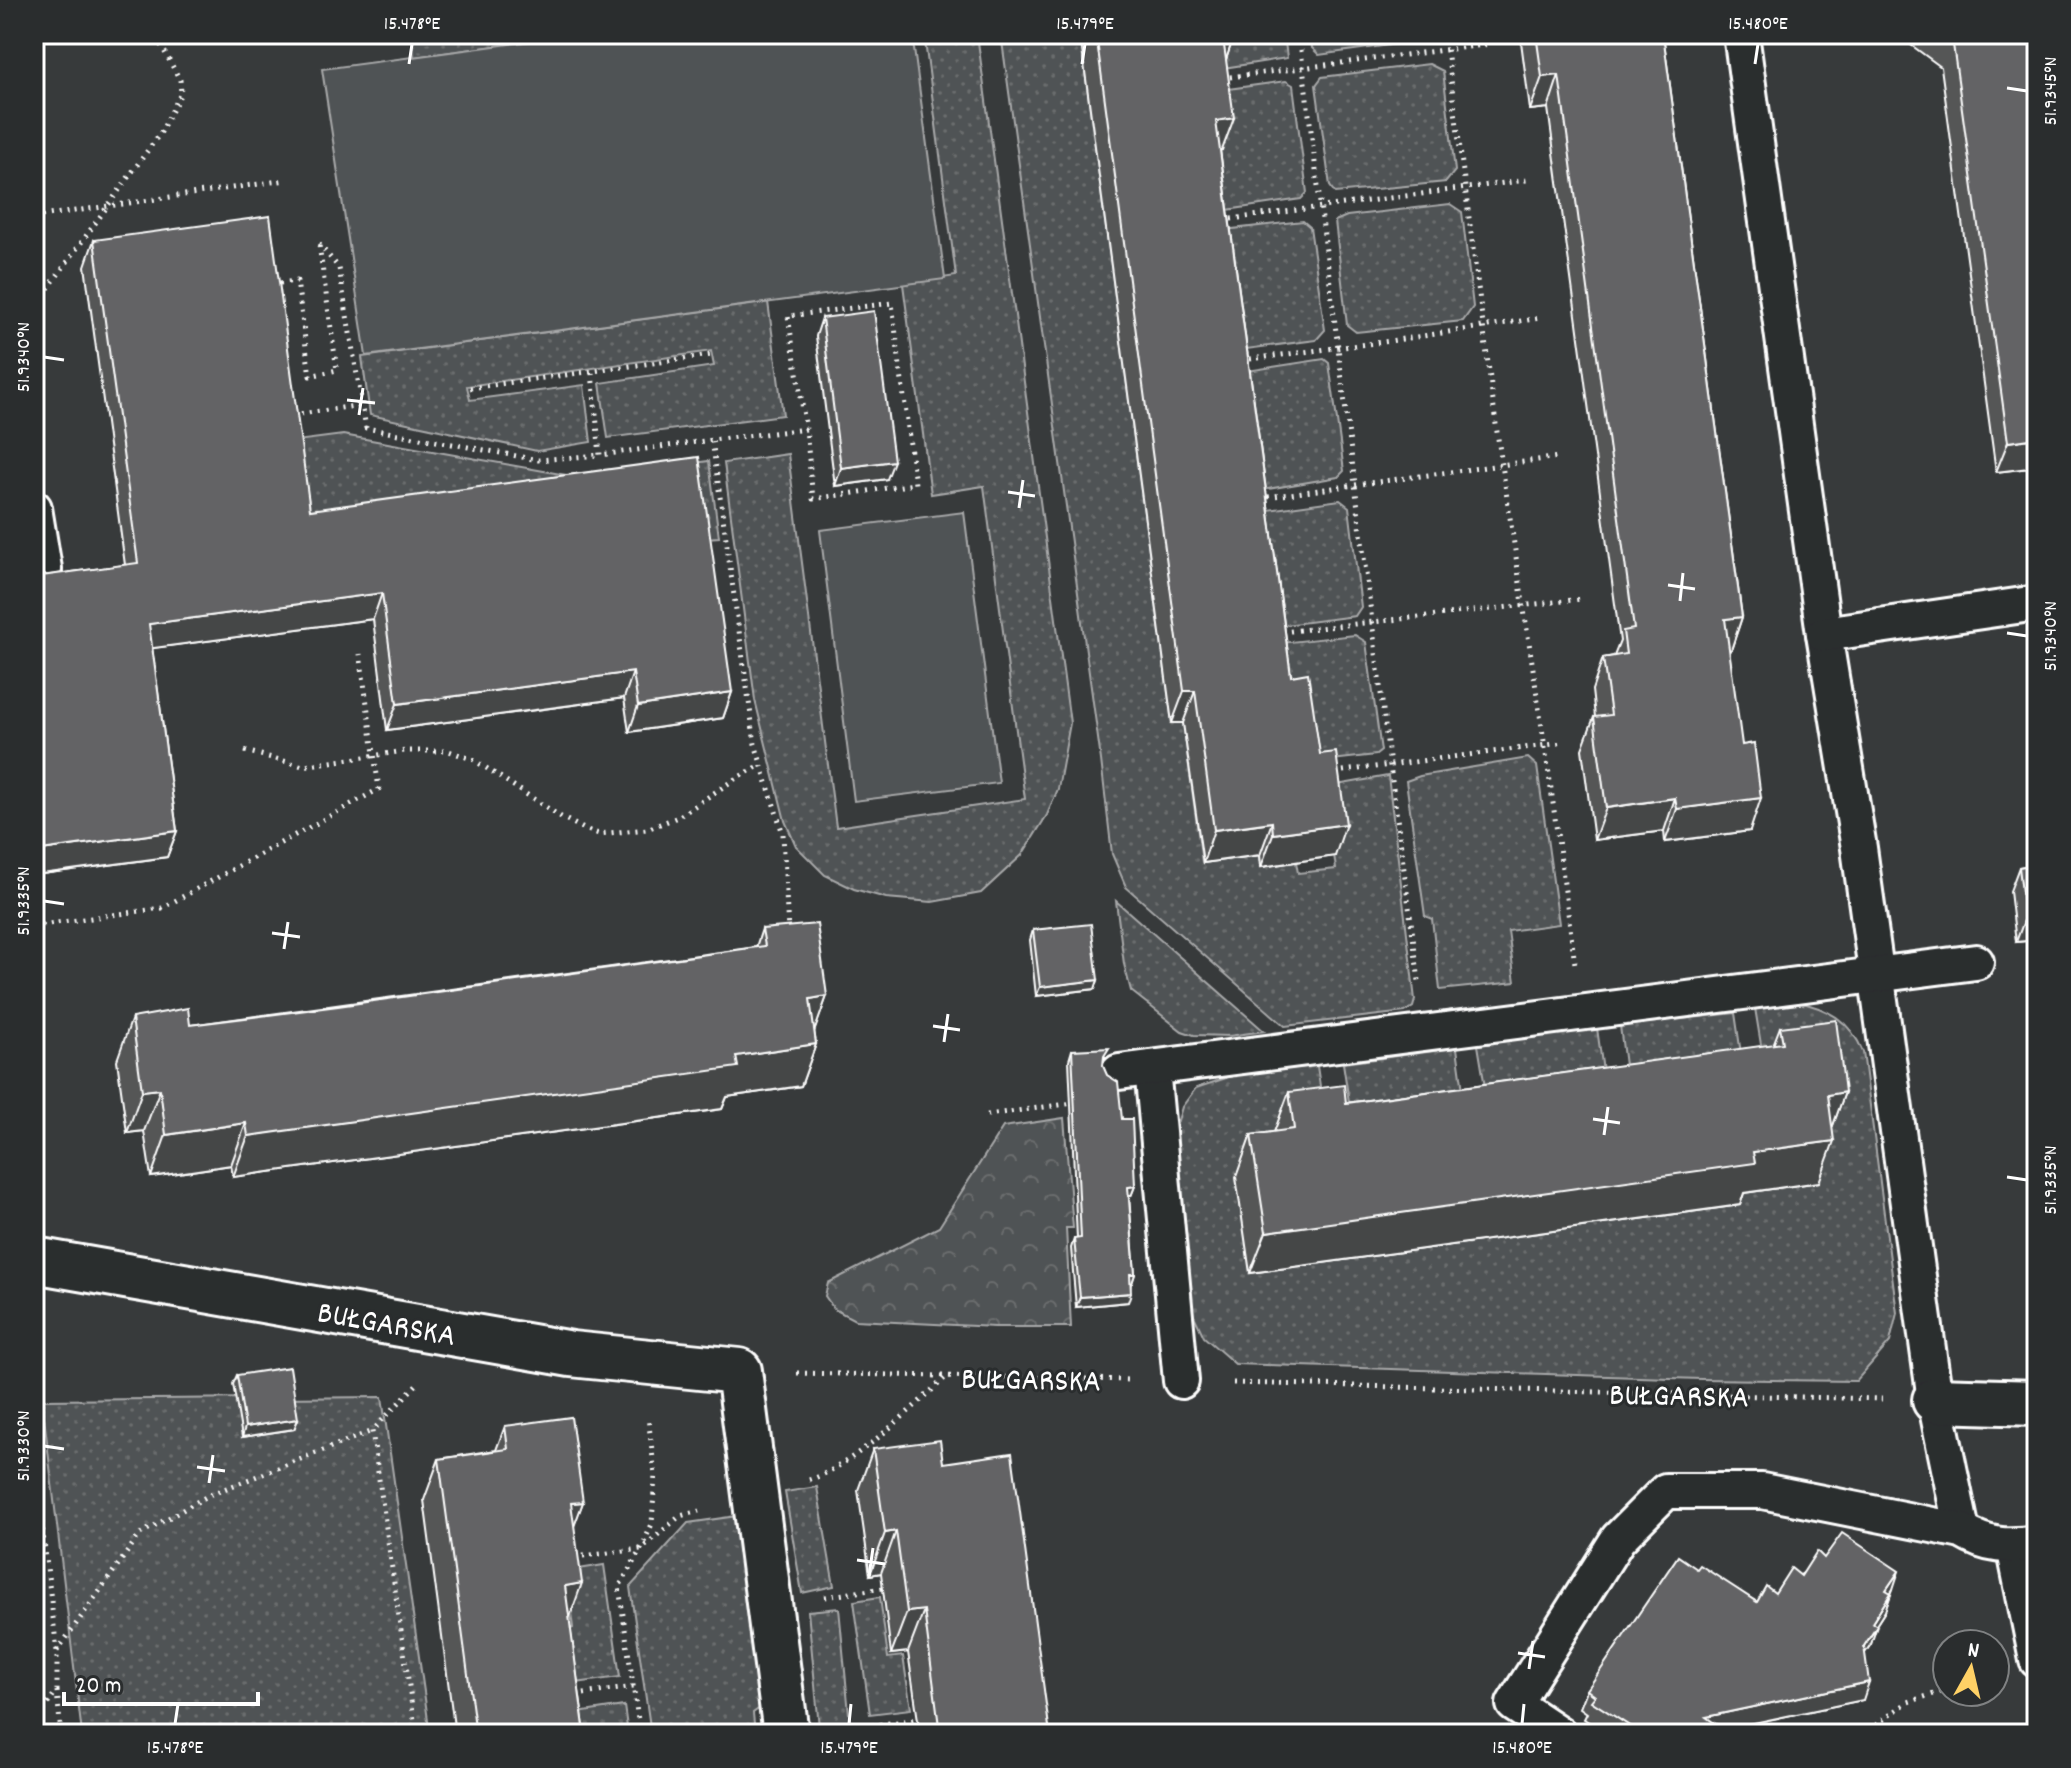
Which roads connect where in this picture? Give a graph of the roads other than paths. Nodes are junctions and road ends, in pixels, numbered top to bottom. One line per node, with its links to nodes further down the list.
1 (1741, 34): 5 (lane)
2 (34, 508): 3 (lane)
3 (44, 569)
4 (2037, 603): 5 (lane)
5 (1824, 634): 7 (lane)
6 (1976, 962): 7 (lane)
7 (1875, 975): 9 (lane); 10 (lane)
8 (34, 1260): 15 (street, BUŁGARSKA)
9 (1181, 1381)
10 (1935, 1400): 11 (street); 12 (lane)
11 (2037, 1403)
12 (1962, 1531): 13 (lane); 16 (lane)
13 (2026, 1545): 14 (lane)
14 (2037, 1660)
15 (786, 1734)
16 (1559, 1734)

